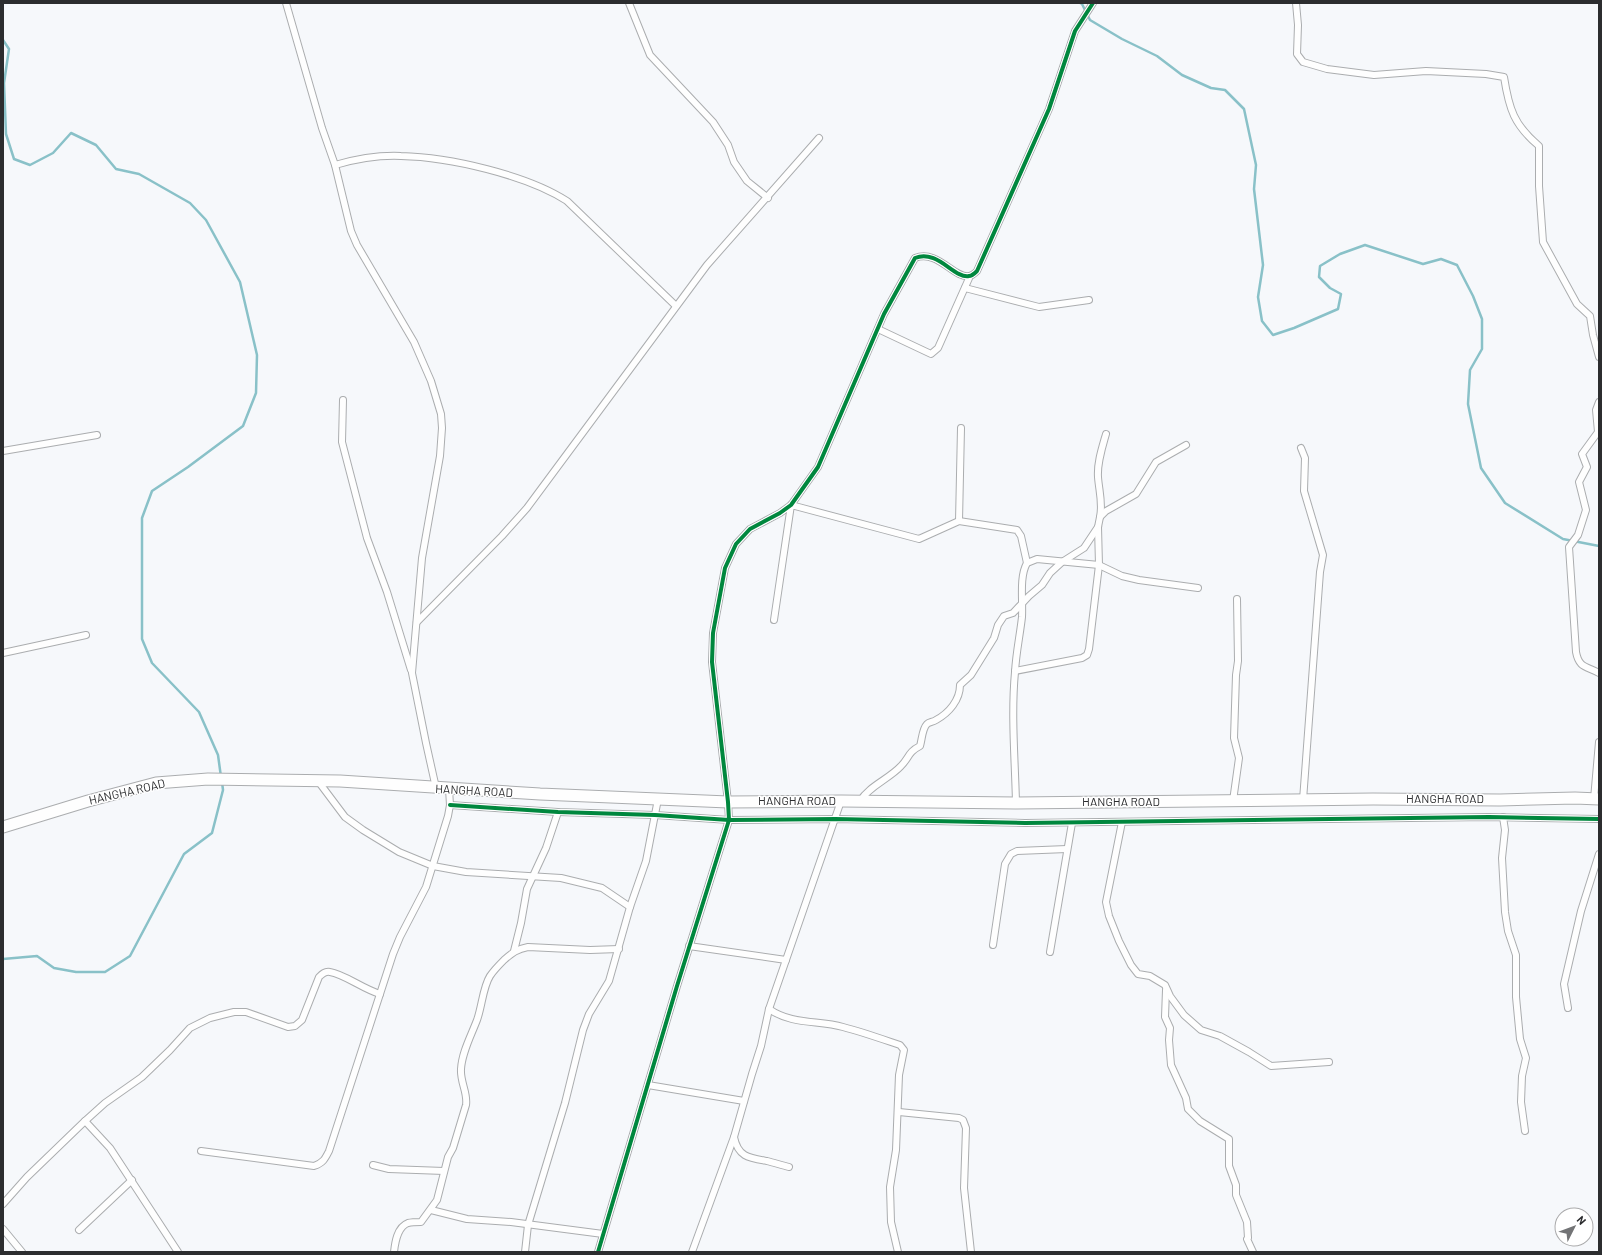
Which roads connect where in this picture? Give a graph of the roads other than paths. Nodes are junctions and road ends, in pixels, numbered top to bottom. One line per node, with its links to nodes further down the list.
1 (286, 3): 6 (street)
2 (630, 3): 7 (street)
3 (1093, 3): 8 (street)
4 (1296, 3): 13 (street)
5 (819, 138): 7 (street)
6 (335, 165): 11 (street); 33 (street)
7 (768, 198): 11 (street)
8 (970, 276): 9 (street); 12 (street)
9 (965, 288): 10 (street); 12 (street)
10 (1089, 300)
11 (676, 306): 33 (street)
12 (878, 329): 22 (street)
13 (1599, 357)
14 (343, 400): 38 (street)
15 (1599, 402): 37 (street)
16 (961, 428): 24 (street)
17 (1106, 434): 23 (street)
18 (97, 435): 21 (street)
19 (1186, 445): 23 (street)
20 (1301, 448): 45 (street)
21 (3, 451)
22 (791, 505): 24 (street); 32 (street); 49 (street)
23 (1100, 517): 25 (street)
24 (959, 522): 27 (street)
25 (1098, 527): 26 (street); 28 (street)
26 (1062, 562): 27 (street); 28 (street); 31 (street)
27 (1027, 563): 31 (street)
28 (1099, 565): 29 (street); 36 (street)
29 (1198, 588)
30 (1237, 599): 48 (street)
31 (1022, 603): 36 (street); 47 (street)
32 (774, 620)
33 (417, 622): 38 (street)
34 (86, 635): 35 (street)
35 (3, 653)
36 (1015, 671): 50 (street)
37 (1599, 672)
38 (412, 674): 41 (street)
39 (1599, 742): 44 (street)
40 (318, 781): 41 (highway, HANGHA ROAD); 60 (highway, HANGHA ROAD); 63 (street)
41 (436, 788): 42 (highway, HANGHA ROAD)
42 (449, 789): 43 (highway, HANGHA ROAD); 51 (street)
43 (658, 799): 49 (highway, HANGHA ROAD); 53 (street)
44 (1597, 799): 45 (highway, HANGHA ROAD)
45 (1303, 800): 48 (highway, HANGHA ROAD)
46 (841, 801): 47 (highway, HANGHA ROAD); 49 (highway, HANGHA ROAD); 55 (street)
47 (860, 801): 50 (highway, HANGHA ROAD)
48 (1233, 801): 50 (highway, HANGHA ROAD)
49 (728, 802): 57 (street)
50 (1016, 803)
51 (450, 805): 52 (street); 63 (street)
52 (558, 812): 53 (street); 64 (street)
53 (656, 815): 57 (street); 65 (street)
54 (1503, 817): 56 (street); 58 (street); 81 (street)
55 (835, 819): 57 (street); 59 (street); 71 (street)
56 (1599, 819)
57 (728, 820): 67 (street)
58 (1122, 822): 59 (street); 72 (street)
59 (1072, 823): 61 (street)
60 (3, 827)
61 (1067, 849): 66 (street); 70 (street)
62 (1599, 854): 74 (street)
63 (433, 866): 64 (street); 73 (street)
64 (533, 876): 65 (street); 69 (street)
65 (630, 907): 68 (street)
66 (993, 945)
67 (689, 946): 71 (street); 77 (street)
68 (619, 949): 69 (street); 90 (street)
69 (514, 951): 86 (street)
70 (1050, 952)
71 (786, 960): 75 (street)
72 (1166, 987): 76 (street); 102 (street)
73 (380, 994): 80 (street); 83 (street)
74 (1568, 1008)
75 (769, 1009): 78 (street); 79 (street)
76 (1329, 1062)
77 (648, 1085): 78 (street); 93 (street)
78 (744, 1101): 82 (street)
79 (899, 1112): 100 (street); 101 (street)
80 (85, 1121): 87 (street); 88 (street)
81 (1525, 1131)
82 (734, 1136): 85 (street); 99 (street)
83 (200, 1151)
84 (374, 1165): 86 (street)
85 (789, 1167)
86 (444, 1171): 89 (street)
87 (132, 1180): 92 (street); 95 (street)
88 (3, 1204)
89 (431, 1210): 90 (street); 96 (street)
90 (528, 1225): 93 (street); 97 (street)
91 (3, 1229): 94 (street)
92 (79, 1230)
93 (603, 1234): 98 (street)
94 (22, 1252)
95 (178, 1252)
96 (394, 1252)
97 (525, 1252)
98 (598, 1252)
99 (692, 1252)
100 (898, 1252)
101 (972, 1252)
102 (1253, 1252)

